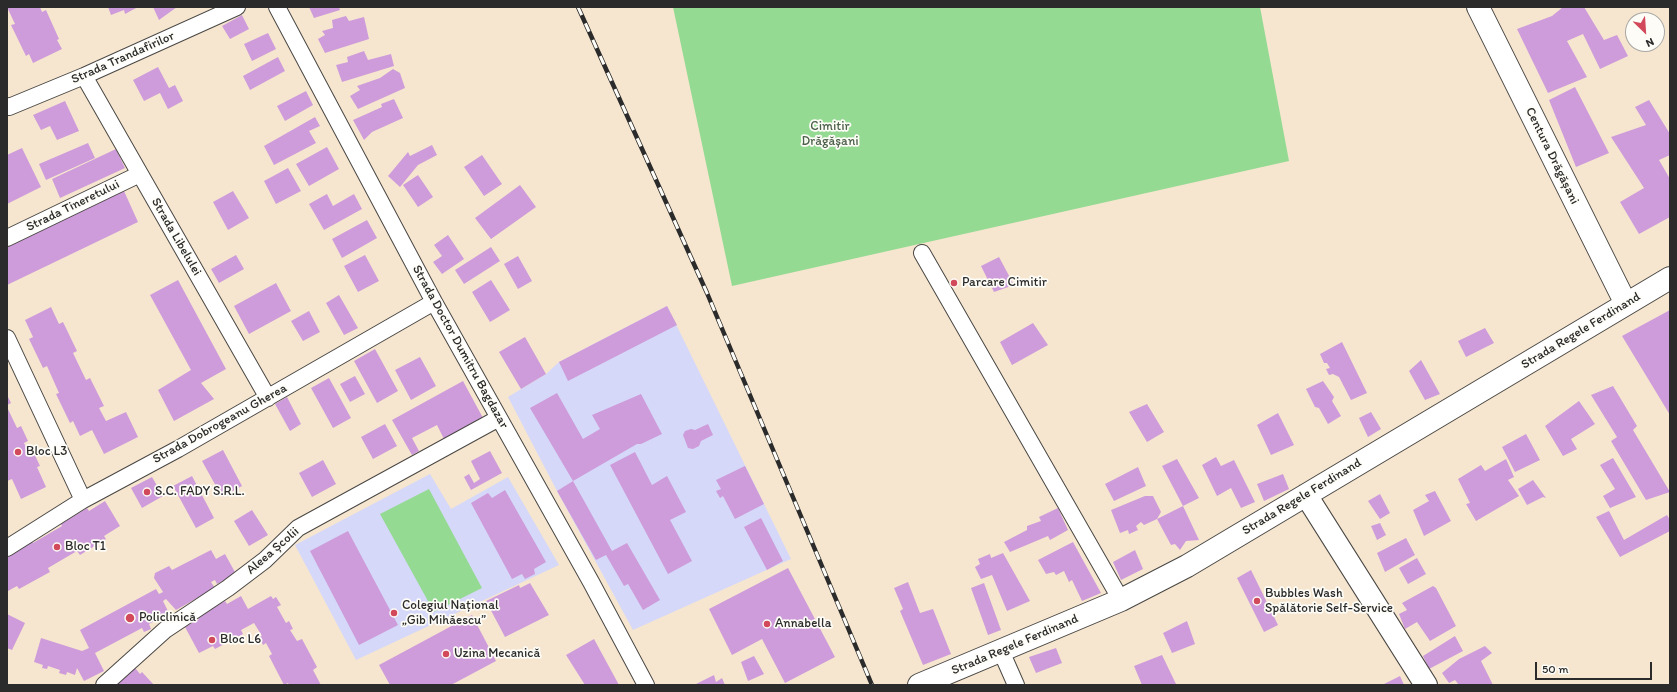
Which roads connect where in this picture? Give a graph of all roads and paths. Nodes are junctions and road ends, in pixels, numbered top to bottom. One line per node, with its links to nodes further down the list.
1 (237, 7): 4 (street, Strada Trandafirilor)
2 (277, 7): 10 (street, Strada Doctor Dumitru Bagdazar)
3 (1478, 7): 11 (main road, Centura Drăgășani)
4 (84, 76): 5 (street, Strada Trandafirilor); 6 (street, Strada Libelulei)
5 (7, 106)
6 (140, 174): 7 (street, Strada Tineretului); 13 (street, Strada Libelulei)
7 (7, 238)
8 (922, 253): 18 (street)
9 (1670, 278): 11 (main road, Strada Regele Ferdinand)
10 (434, 302): 13 (street, Strada Dobrogeanu Gherea); 14 (street, Strada Doctor Dumitru Bagdazar)
11 (1626, 304): 15 (main road, Strada Regele Ferdinand)
12 (7, 338): 16 (street)
13 (268, 398): 16 (street, Strada Dobrogeanu Gherea)
14 (499, 418): 20 (street, Aleea Școlii); 21 (street, Strada Doctor Dumitru Bagdazar)
15 (1306, 495): 18 (main road, Strada Regele Ferdinand); 24 (main road)
16 (83, 500): 17 (street, Strada Dobrogeanu Gherea)
17 (7, 548)
18 (1121, 600): 19 (main road, Strada Regele Ferdinand)
19 (1001, 652): 22 (main road, Strada Regele Ferdinand); 23 (street)
20 (104, 685)
21 (646, 685)
22 (919, 685)
23 (1016, 685)
24 (1426, 685)

